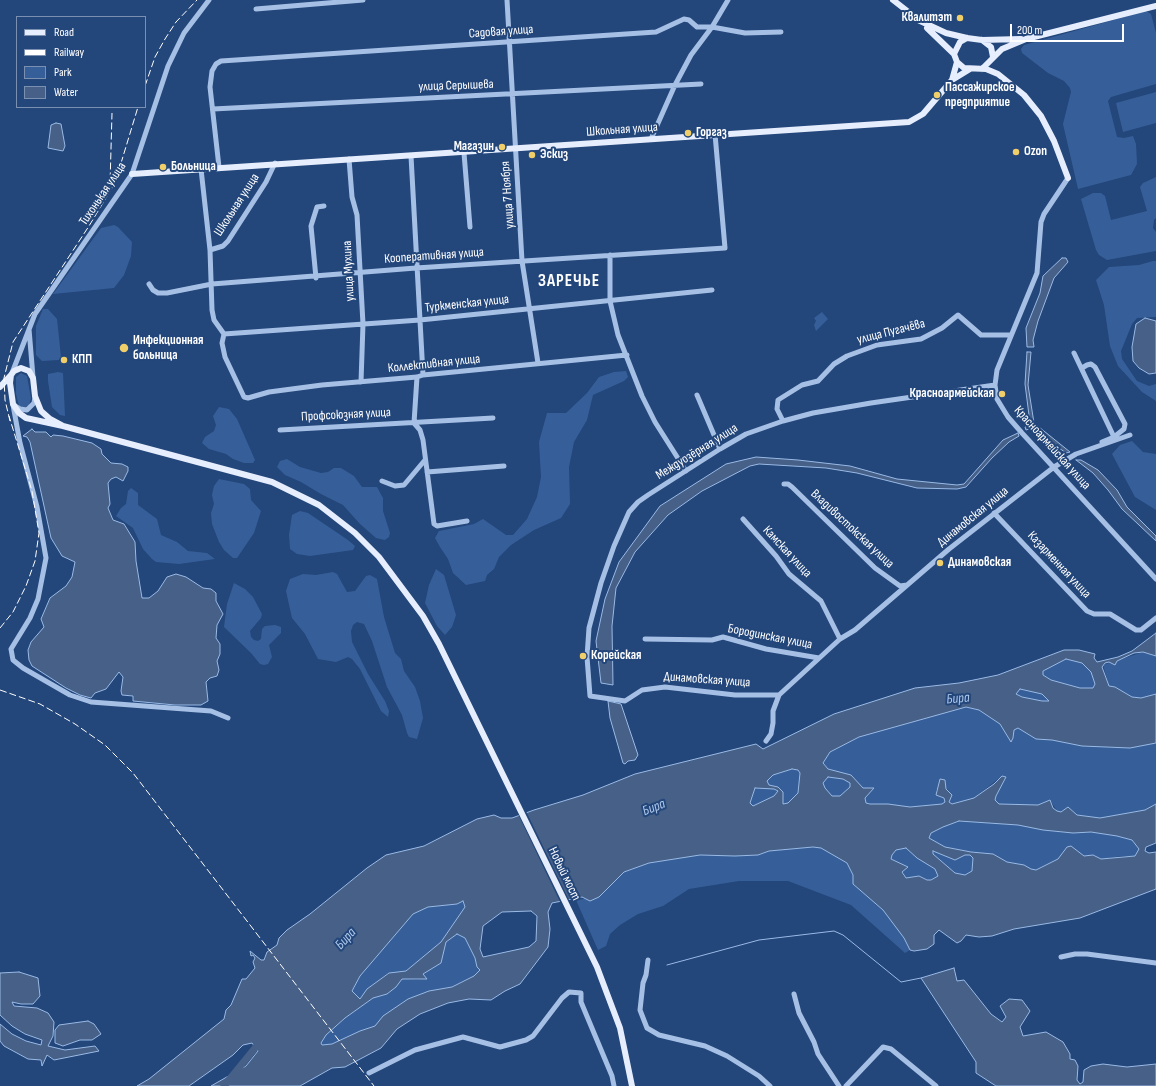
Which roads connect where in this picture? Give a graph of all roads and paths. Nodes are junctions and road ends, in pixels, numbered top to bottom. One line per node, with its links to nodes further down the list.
1 (210, 0): 35 (street, Тихонькая улица)
2 (363, 0): 7 (street)
3 (507, 0): 14 (street, улица 7 Ноября)
4 (728, 0): 9 (street)
5 (897, 1): 8 (main road)
6 (1156, 6): 12 (main road)
7 (256, 9)
8 (918, 20): 11 (main road); 15 (main road)
9 (712, 27): 10 (street, Садовая улица); 14 (street, Садовая улица); 23 (street)
10 (782, 32)
11 (968, 38): 13 (main road); 15 (main road)
12 (1026, 39): 13 (main road); 16 (main road)
13 (982, 40): 16 (main road)
14 (510, 42): 24 (street, улица 7 Ноября); 25 (street, Садовая улица)
15 (954, 54): 17 (main road)
16 (993, 58): 19 (main road); 20 (main road)
17 (957, 62): 18 (main road); 21 (main road)
18 (970, 69): 19 (main road); 21 (main road)
19 (982, 69): 20 (main road)
20 (998, 74): 36 (main road)
21 (952, 80): 26 (main road, Школьная улица)
22 (701, 84): 23 (street, улица Серышева)
23 (675, 85): 24 (street, улица Серышева); 27 (street)
24 (512, 94): 25 (street, улица Серышева); 28 (street, улица 7 Ноября)
25 (213, 109): 33 (street)
26 (715, 134): 27 (main road, Школьная улица); 40 (street, Кооперативная улица)
27 (650, 139): 28 (main road, Школьная улица)
28 (516, 150): 29 (main road, Школьная улица); 41 (street, улица 7 Ноября)
29 (464, 152): 30 (main road, Школьная улица); 38 (street)
30 (411, 156): 31 (main road, Школьная улица); 42 (street)
31 (349, 159): 32 (main road, Школьная улица); 43 (street, улица Мухина)
32 (275, 164): 33 (main road, Школьная улица); 39 (street, Школьная улица)
33 (219, 167): 34 (main road, Школьная улица)
34 (201, 169): 35 (main road, Школьная улица); 39 (street, Школьная улица)
35 (132, 174): 52 (street, Тихонькая улица)
36 (1068, 178): 54 (street)
37 (324, 206): 44 (street)
38 (470, 226)
39 (210, 250): 46 (street, Школьная улица)
40 (610, 255): 41 (street, Кооперативная улица); 48 (street)
41 (522, 261): 42 (street, Кооперативная улица); 49 (street, улица 7 Ноября)
42 (416, 268): 43 (street, Кооперативная улица); 50 (street)
43 (360, 273): 44 (street, Кооперативная улица); 51 (street, улица Мухина)
44 (316, 278): 46 (street, Кооперативная улица)
45 (149, 284): 46 (street, Кооперативная улица)
46 (212, 284): 53 (street, Школьная улица)
47 (712, 290): 48 (street, Туркменская улица)
48 (610, 301): 49 (street, Туркменская улица); 56 (street)
49 (529, 308): 50 (street, Туркменская улица); 57 (street, улица 7 Ноября)
50 (420, 320): 51 (street, Туркменская улица); 60 (street)
51 (363, 324): 53 (street, Туркменская улица); 63 (street, улица Мухина)
52 (29, 326): 59 (street, Тихонькая улица); 62 (street)
53 (224, 334): 63 (street, Коллективная улица)
54 (1010, 335): 64 (street); 70 (street, улица Пугачёва)
55 (1074, 353): 58 (street)
56 (627, 356): 57 (street, Коллективная улица); 82 (street)
57 (538, 363): 60 (street, Коллективная улица)
58 (1082, 368): 75 (street); 75 (street)
59 (12, 374): 62 (main road); 65 (main road); 68 (main road)
60 (424, 375): 61 (street, Коллективная улица)
61 (417, 377): 63 (street, Коллективная улица); 71 (street)
62 (33, 378): 67 (main road)
63 (361, 382)
64 (994, 384): 70 (street, Междуозёрная улица); 80 (street, Красноармейская улица)
65 (0, 387)
66 (697, 395): 76 (street)
67 (35, 396): 68 (street); 72 (main road)
68 (13, 404): 72 (main road); 96 (street)
69 (493, 418): 71 (street, Профсоюзная улица)
70 (783, 421): 76 (street, Междуозёрная улица)
71 (414, 423): 73 (street, Профсоюзная улица); 78 (street)
72 (63, 426): 104 (main road, Новый мост)
73 (280, 430)
74 (1130, 435): 77 (street)
75 (1114, 437): 77 (street)
76 (720, 449): 82 (street, Междуозёрная улица)
77 (1076, 454): 80 (street, Динамовская улица)
78 (425, 460): 81 (street); 83 (street)
79 (504, 466): 81 (street)
80 (1054, 467): 85 (street, Динамовская улица); 88 (street, Красноармейская улица)
81 (427, 472): 87 (street)
82 (686, 472): 95 (street, Междуозёрная улица)
83 (382, 481)
84 (784, 484): 89 (street, Владивостокская улица)
85 (994, 513): 89 (street, Динамовская улица); 90 (street, Казарменная улица)
86 (743, 519): 92 (street, Камская улица)
87 (467, 521)
88 (1156, 578)
89 (907, 585): 92 (street, Динамовская улица)
90 (1156, 618)
91 (645, 639): 93 (street, Бородинская улица)
92 (840, 639): 93 (street, Динамовская улица)
93 (819, 658): 94 (street, Динамовская улица)
94 (778, 695): 95 (street, Динамовская улица); 97 (street)
95 (590, 696)
96 (228, 718)
97 (766, 742)
98 (1061, 957): 100 (street)
99 (648, 960): 105 (street)
100 (1156, 964)
101 (794, 994): 106 (street)
102 (369, 1073): 103 (street)
103 (614, 1086)
104 (632, 1086)
105 (770, 1086)
106 (838, 1086)
107 (846, 1086): 108 (street)
108 (936, 1086)

